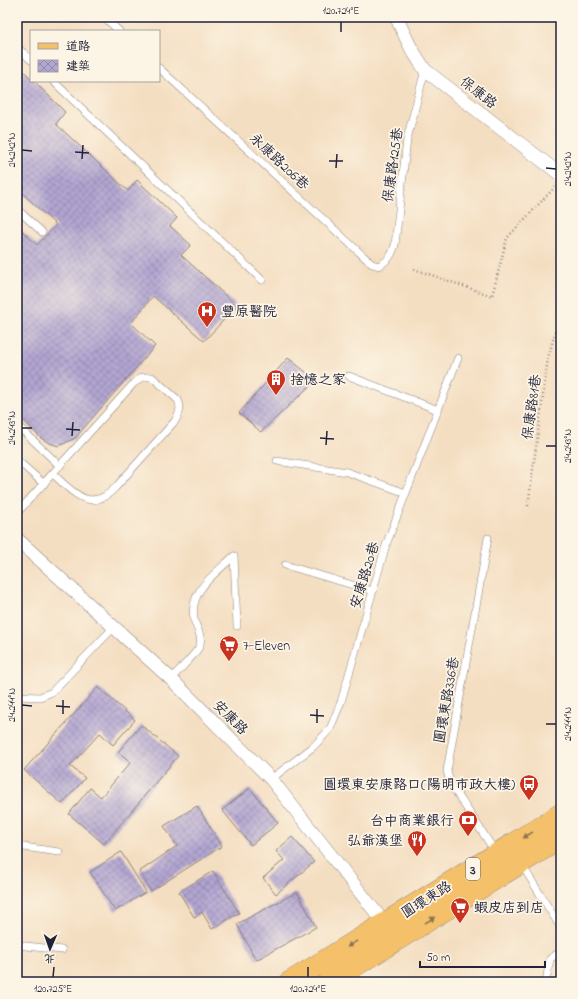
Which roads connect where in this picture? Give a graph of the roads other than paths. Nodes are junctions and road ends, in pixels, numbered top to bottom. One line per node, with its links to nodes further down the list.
1 (104, 17): 3 (lane)
2 (396, 17): 7 (street, 保康路)
3 (118, 30)
4 (17, 47): 5 (lane)
5 (30, 59)
6 (160, 69): 12 (lane, 永康路206巷)
7 (425, 70): 9 (street, 保康路); 12 (lane, 保康路125巷)
8 (54, 82): 13 (lane)
9 (558, 181)
10 (17, 209): 11 (lane)
11 (42, 232)
12 (386, 262)
13 (262, 280)
14 (458, 358): 16 (lane, 安康路20巷)
15 (348, 376): 16 (lane)
16 (438, 410): 23 (lane, 安康路20巷)
17 (17, 425): 20 (lane)
18 (17, 460): 22 (lane)
19 (277, 461): 23 (lane)
20 (60, 466): 21 (lane); 21 (lane)
21 (53, 474): 22 (lane)
22 (44, 484): 24 (lane)
23 (406, 493): 28 (lane, 安康路20巷)
24 (17, 514)
25 (488, 538): 38 (lane, 圓環東路336巷)
26 (17, 539): 30 (street, 安康路)
27 (285, 565): 28 (lane)
28 (373, 591): 33 (lane, 安康路20巷)
29 (238, 626): 31 (lane)
30 (114, 627): 31 (street, 安康路); 32 (lane)
31 (171, 679): 33 (street, 安康路)
32 (17, 696)
33 (271, 779): 40 (street, 安康路)
34 (561, 814): 38 (main road, 圓環東路 / 3, one-way to 38)
35 (561, 838): 39 (main road, 圓環東路 / 3)
36 (17, 846): 37 (lane)
37 (59, 852)
38 (497, 854): 40 (main road, 圓環東路 / 3)
39 (521, 863): 41 (lane); 42 (main road, 圓環東路 / 3, one-way to 39)
40 (385, 924): 42 (street, 安康路); 46 (main road, 圓環東路 / 3, one-way to 46)
41 (561, 928)
42 (397, 940): 47 (main road, 圓環東路 / 3)
43 (17, 944): 44 (lane)
44 (62, 950)
45 (561, 951): 48 (lane)
46 (290, 982)
47 (329, 982)
48 (546, 982)

